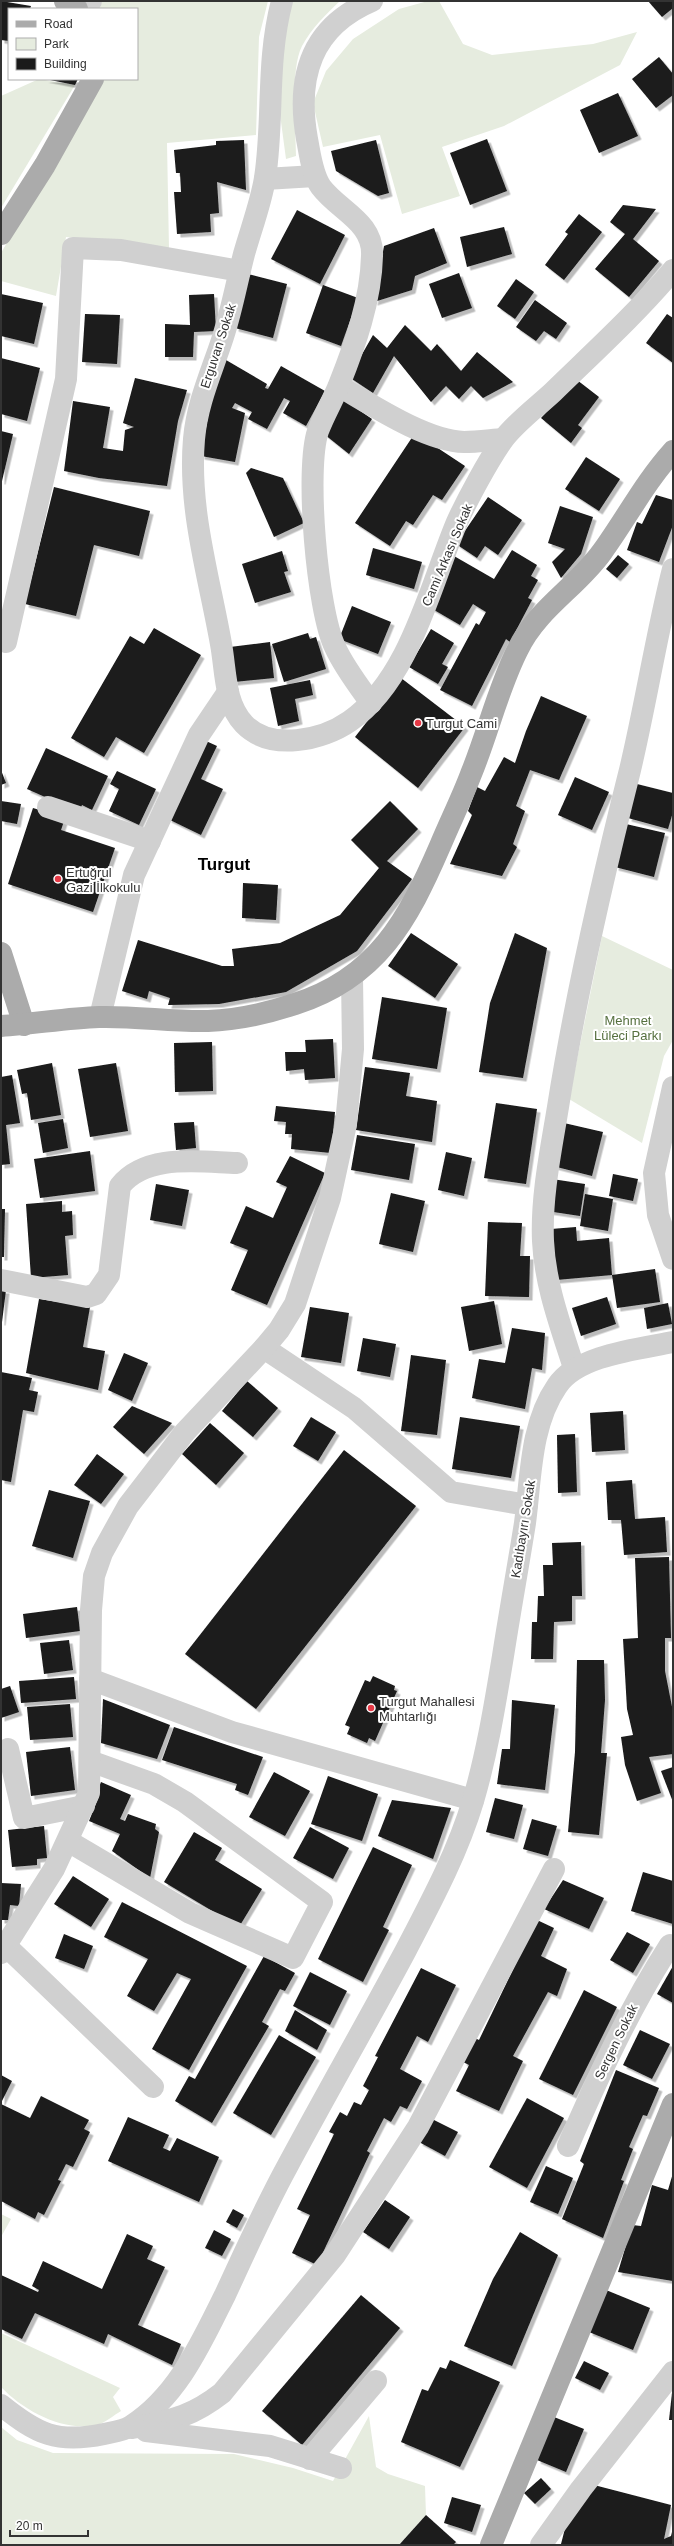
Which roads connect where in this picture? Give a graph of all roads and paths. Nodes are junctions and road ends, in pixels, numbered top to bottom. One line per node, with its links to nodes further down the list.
1 (65, 1): 4 (main road)
2 (282, 1): 7 (street, Erguvan Sokak)
3 (372, 1): 6 (street)
4 (76, 8)
5 (91, 80): 8 (main road)
6 (315, 176): 7 (street); 11 (street)
7 (265, 179): 10 (street, Erguvan Sokak)
8 (1, 234)
9 (673, 270): 12 (street, Cami Arkası Sokak)
10 (240, 271): 15 (street); 16 (street, Erguvan Sokak)
11 (339, 386): 12 (street); 17 (street)
12 (503, 439): 17 (street, Cami Arkası Sokak)
13 (673, 451): 21 (main road)
14 (673, 569): 31 (street)
15 (6, 642)
16 (228, 692): 17 (street, Cami Arkası Sokak); 19 (street)
17 (371, 703)
18 (48, 807): 19 (street)
19 (150, 841): 22 (street)
20 (1, 954): 23 (main road)
21 (352, 977): 22 (main road); 30 (street)
22 (100, 1017): 23 (main road)
23 (24, 1025): 24 (main road)
24 (1, 1026)
25 (673, 1087): 27 (street)
26 (237, 1163): 28 (street)
27 (673, 1259)
28 (1, 1280)
29 (673, 1342): 31 (street, Kadıbayırı Sokak)
30 (264, 1348): 32 (street); 33 (street)
31 (574, 1368): 32 (street, Kadıbayırı Sokak)
32 (527, 1505): 36 (street, Kadıbayırı Sokak)
33 (90, 1679): 35 (street); 36 (street)
34 (8, 1749): 37 (street)
35 (90, 1761): 37 (street); 38 (street)
36 (473, 1800): 48 (street, Kadıbayırı Sokak)
37 (84, 1806): 38 (street)
38 (68, 1841): 41 (street)
39 (554, 1869): 48 (street)
40 (673, 1946): 44 (street, Sergen Sokak)
41 (3, 1949): 42 (street)
42 (153, 2087)
43 (673, 2104): 51 (main road)
44 (568, 2146)
45 (673, 2372): 52 (street)
46 (376, 2381): 49 (street)
47 (1, 2405): 48 (street)
48 (127, 2428): 49 (street)
49 (310, 2459): 50 (street)
50 (341, 2468)
51 (491, 2545)
52 (541, 2545)

